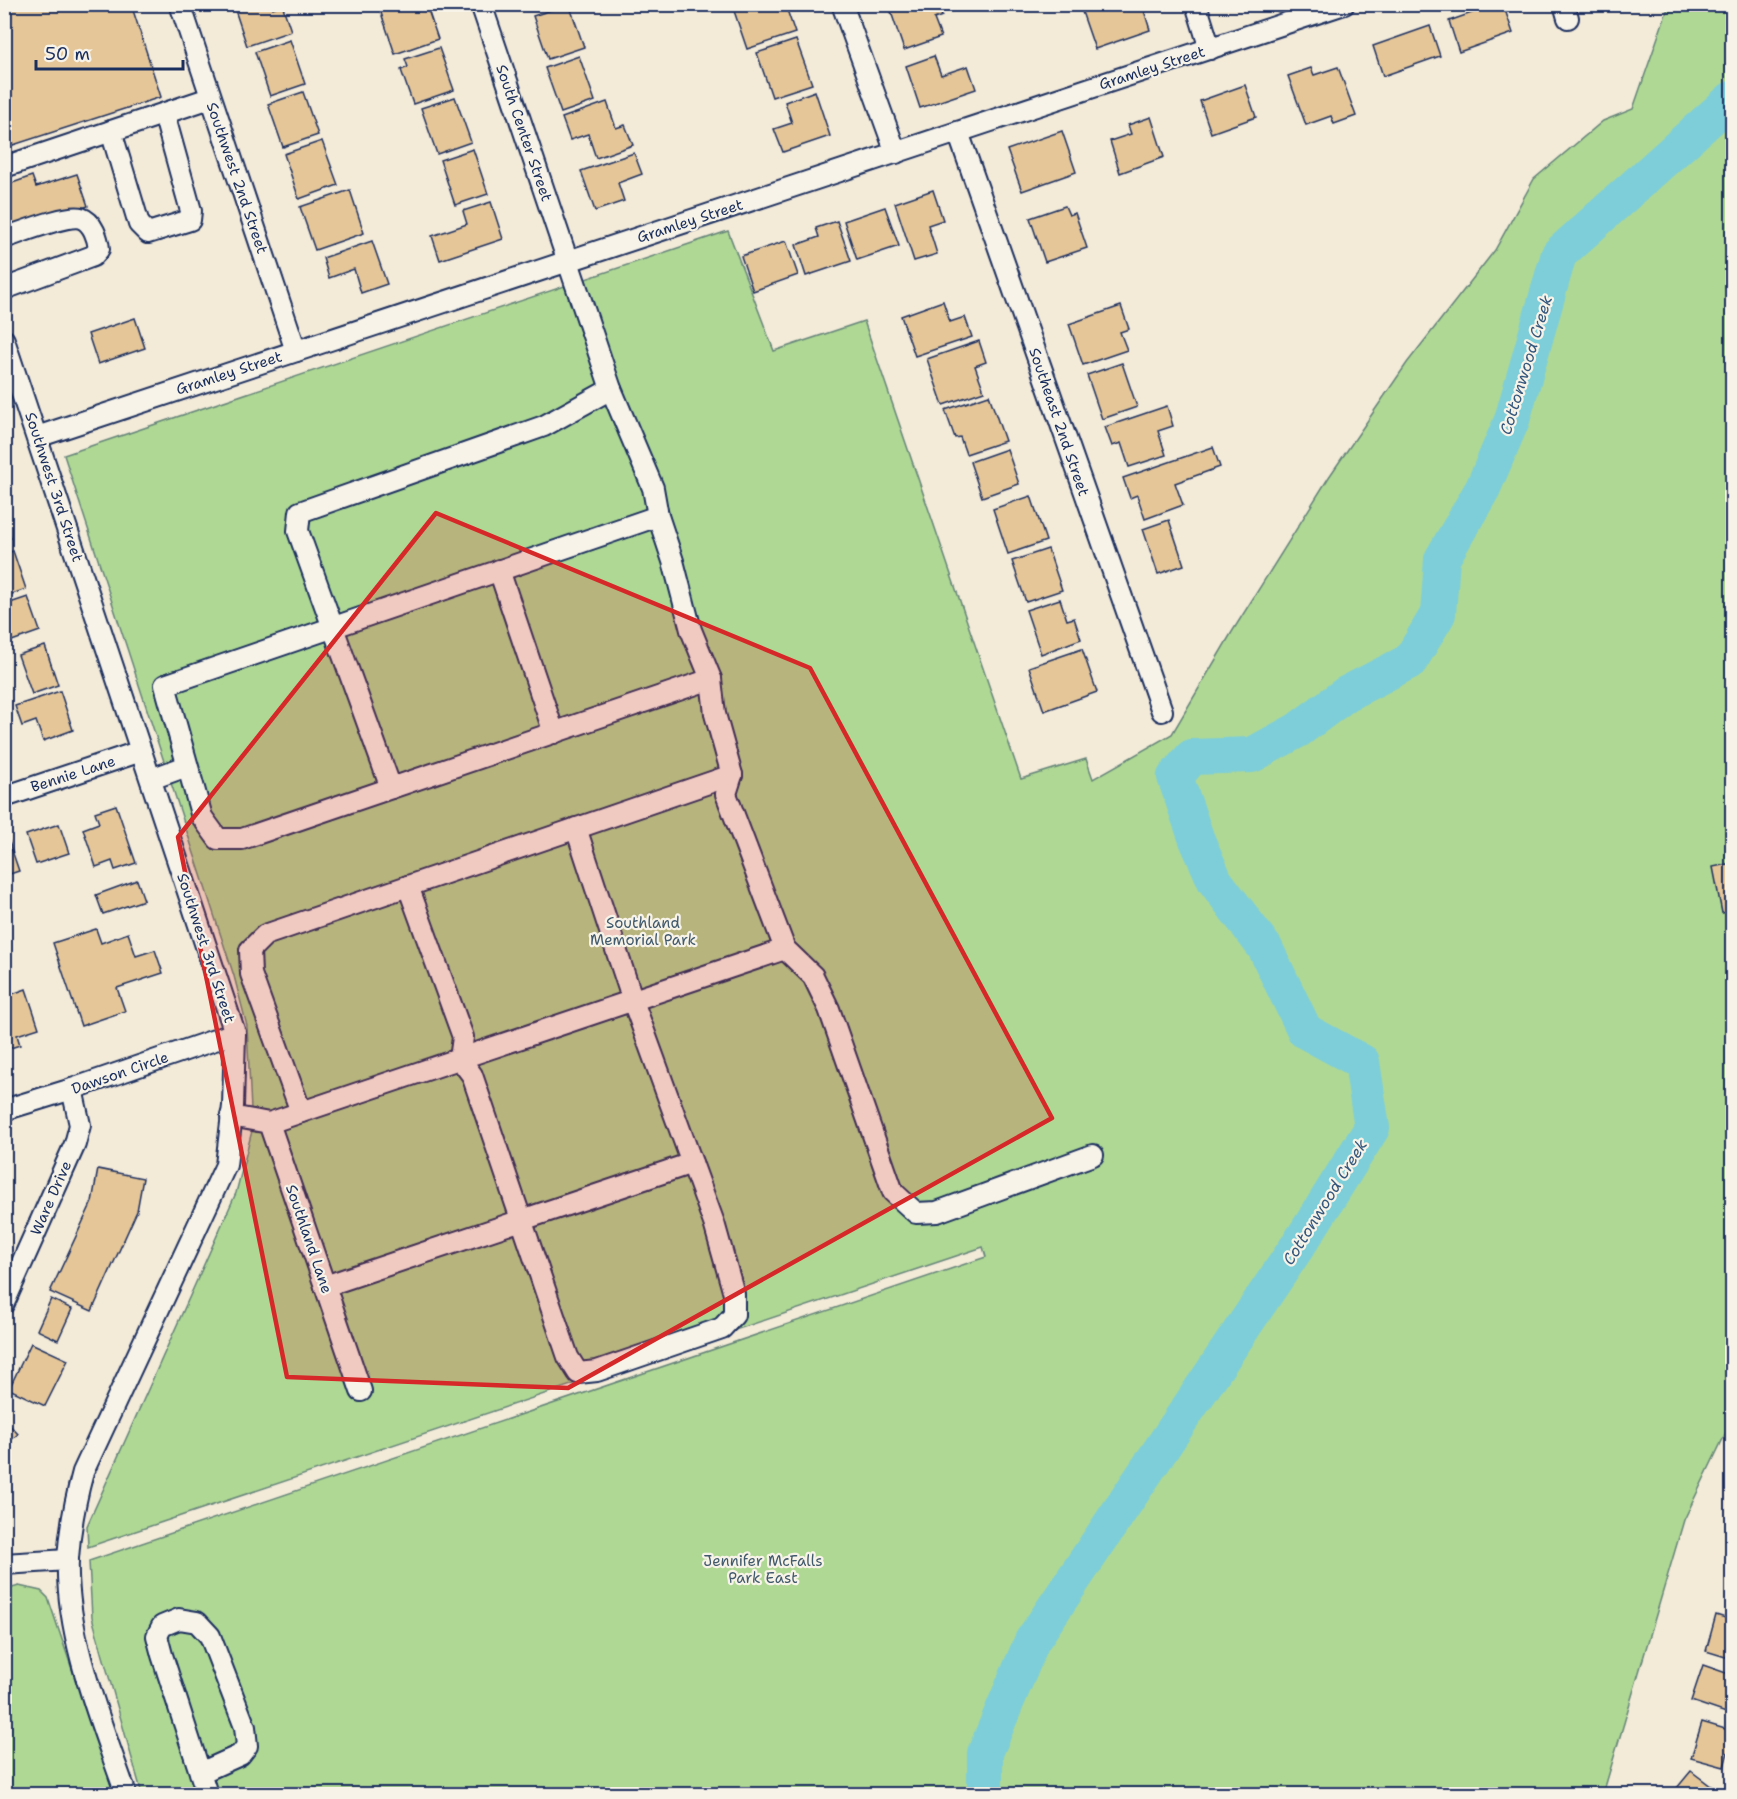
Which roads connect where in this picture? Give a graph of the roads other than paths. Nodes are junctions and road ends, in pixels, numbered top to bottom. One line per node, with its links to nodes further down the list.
1 (180, 4): 7 (street, Southwest 2nd Street)
2 (481, 4): 14 (street, South Center Street)
3 (842, 4): 11 (street)
4 (1196, 4): 6 (street)
5 (1344, 4): 6 (street, Gramley Street)
6 (1210, 49): 10 (street, Gramley Street)
7 (210, 98): 8 (street); 17 (street, Southwest 2nd Street)
8 (164, 114): 9 (street); 9 (street)
9 (111, 131): 12 (street)
10 (958, 132): 11 (street, Gramley Street); 24 (street, Southeast 2nd Street)
11 (896, 153): 14 (street, Gramley Street)
12 (4, 166)
13 (4, 238): 15 (street)
14 (567, 262): 17 (street, Gramley Street); 18 (street, South Center Street)
15 (4, 289)
16 (4, 340): 19 (street, Southwest 3rd Street)
17 (296, 351): 19 (street, Gramley Street)
18 (611, 389): 20 (street, South Center Street); 22 (street)
19 (37, 437): 26 (street, Southwest 3rd Street)
20 (658, 516): 21 (street); 23 (street, South Center Street)
21 (499, 570): 22 (street); 25 (street)
22 (333, 627): 27 (street); 30 (street)
23 (711, 679): 25 (street); 28 (street, South Center Street)
24 (1162, 711)
25 (554, 733): 30 (street)
26 (141, 752): 29 (street, Southwest 3rd Street); 31 (street, Bennie Lane)
27 (187, 766): 29 (street); 30 (street)
28 (732, 775): 32 (street); 34 (street)
29 (151, 779): 36 (street, Southwest 3rd Street)
30 (391, 788)
31 (4, 797)
32 (576, 828): 33 (street); 35 (street)
33 (408, 886): 37 (street); 40 (street)
34 (785, 950): 35 (street); 43 (street)
35 (633, 1001): 37 (street); 44 (street)
36 (235, 1033): 38 (street, Dawson Circle); 41 (street, Southwest 3rd Street)
37 (460, 1059): 40 (street); 45 (street)
38 (72, 1089): 39 (street, Dawson Circle); 47 (street, Ware Drive)
39 (4, 1110)
40 (301, 1112): 42 (street)
41 (231, 1116): 42 (street); 49 (street, Southwest 3rd Street)
42 (269, 1123): 46 (street, Southland Lane)
43 (1093, 1155)
44 (692, 1162): 45 (street); 45 (street)
45 (522, 1221): 46 (street)
46 (325, 1286): 48 (street, Southland Lane)
47 (4, 1303)
48 (361, 1391)
49 (68, 1560): 50 (street); 52 (street, Southwest 3rd Street)
50 (4, 1564)
51 (200, 1773): 51 (street); 53 (street)
52 (126, 1794)
53 (207, 1794)

